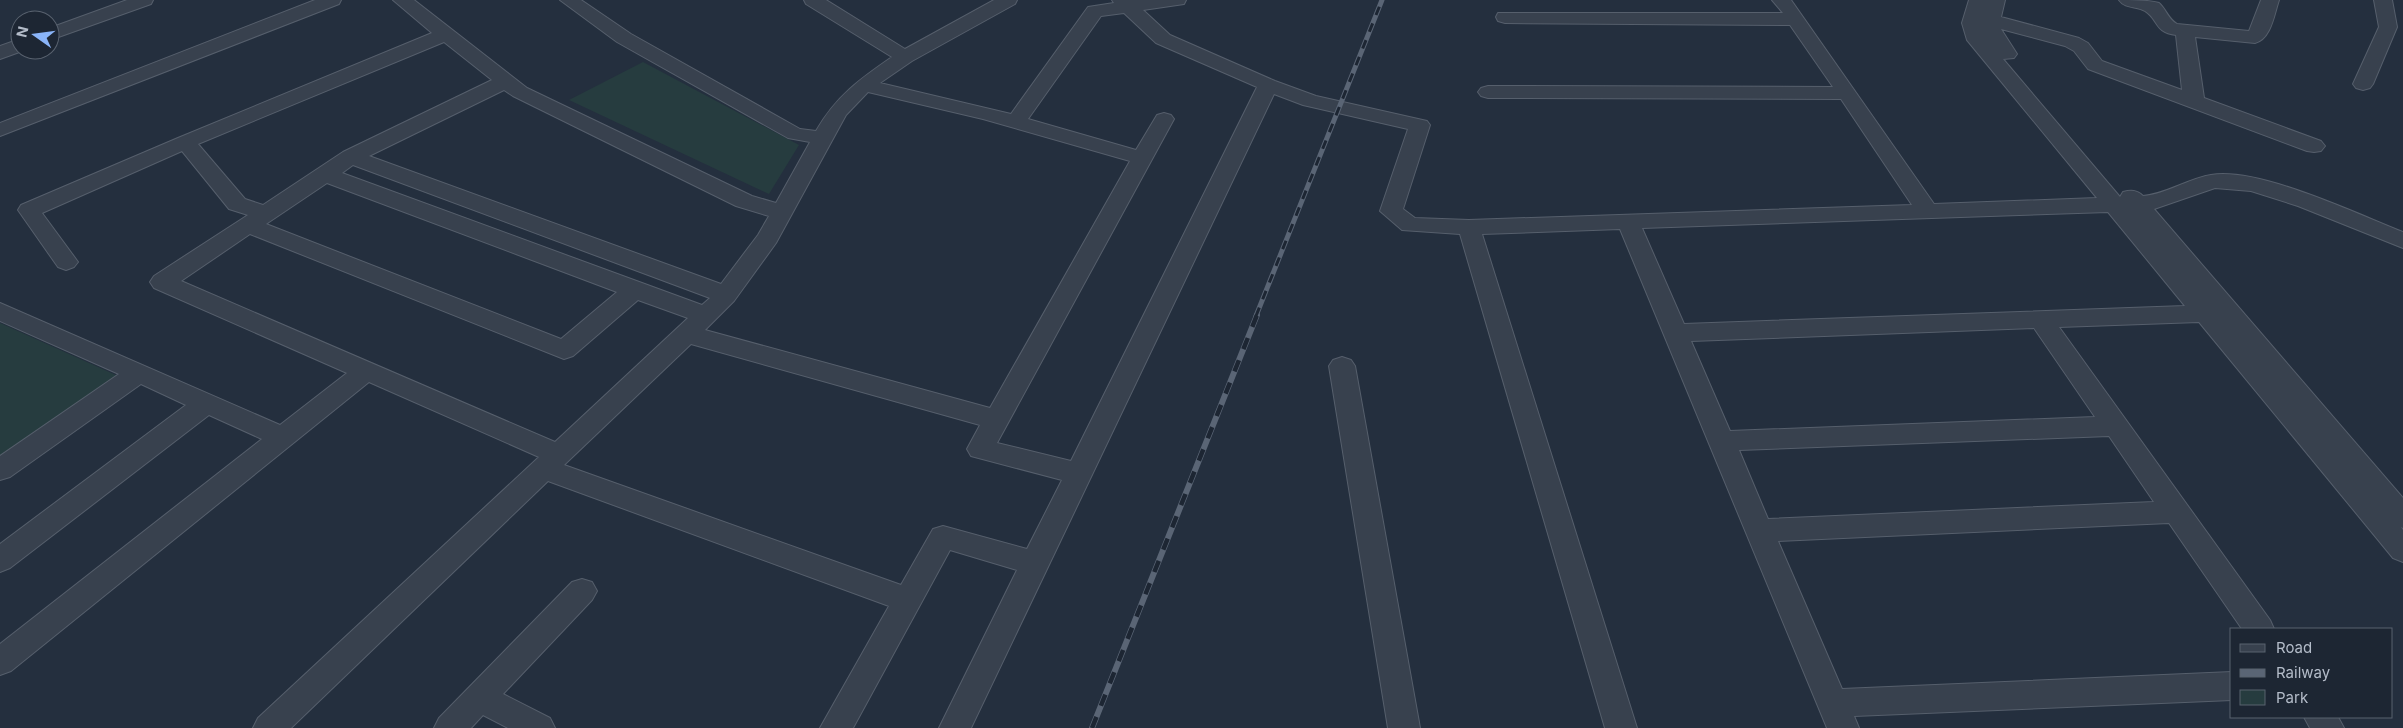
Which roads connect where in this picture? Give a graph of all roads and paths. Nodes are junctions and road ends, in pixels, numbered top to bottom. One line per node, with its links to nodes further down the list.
1 (91, 0): 16 (street)
2 (144, 0): 16 (street)
3 (332, 0): 33 (street)
4 (402, 0): 22 (street)
5 (569, 0): 34 (street)
6 (813, 0): 23 (street)
7 (1008, 0): 23 (street)
8 (1177, 0): 14 (street)
9 (1625, 0): 18 (street)
10 (1784, 0): 19 (street)
11 (2128, 0): 21 (street)
12 (2270, 0): 21 (street)
13 (2382, 0): 25 (street)
14 (1125, 4): 27 (street); 32 (street)
15 (1984, 9): 30 (street); 40 (street)
16 (102, 15): 20 (street)
17 (1505, 17): 18 (street)
18 (1632, 18): 19 (street)
19 (1796, 19): 29 (street)
20 (60, 30)
21 (2185, 31): 30 (street)
22 (446, 34): 24 (street); 35 (street)
23 (905, 57): 26 (street)
24 (506, 81): 37 (street); 42 (street)
25 (2363, 84)
26 (864, 85): 32 (street); 34 (street)
27 (1268, 85): 45 (street); 66 (street)
28 (1488, 92): 29 (street)
29 (1847, 93): 41 (street)
30 (2194, 102): 36 (street)
31 (1164, 119): 38 (street)
32 (1016, 123): 38 (street)
33 (0, 130)
34 (823, 138): 42 (street)
35 (185, 142): 43 (street); 47 (street)
36 (2314, 146)
37 (350, 158): 39 (street); 49 (street)
38 (1142, 158): 60 (street)
39 (324, 174): 43 (street); 48 (street)
40 (2126, 204): 41 (street); 46 (street); 51 (street)
41 (1928, 211): 44 (street)
42 (782, 212): 49 (street)
43 (256, 219): 48 (street); 57 (street)
44 (1628, 221): 45 (street); 54 (street)
45 (1469, 227): 86 (street)
46 (2403, 241)
47 (66, 262)
48 (635, 290): 52 (street)
49 (726, 295): 52 (street)
50 (0, 311): 58 (street)
51 (2218, 313): 53 (street); 68 (street); 70 (street)
52 (706, 316): 55 (street)
53 (2041, 320): 54 (street); 61 (street)
54 (1675, 333): 63 (street)
55 (687, 334): 60 (street); 64 (street)
56 (1342, 366): 85 (street)
57 (366, 371): 62 (street); 64 (street)
58 (138, 373): 59 (street); 65 (street)
59 (206, 403): 62 (street); 71 (street)
60 (996, 420): 66 (street)
61 (2116, 426): 63 (street); 67 (street)
62 (283, 437): 76 (street)
63 (1721, 441): 69 (street)
64 (553, 462): 74 (street); 80 (street)
65 (0, 470)
66 (1078, 473): 72 (street)
67 (2176, 512): 69 (street); 75 (street)
68 (2403, 517)
69 (1759, 531): 79 (street)
70 (2403, 550)
71 (0, 560)
72 (1034, 563): 74 (street); 84 (street)
73 (582, 591): 78 (street)
74 (907, 600): 83 (street)
75 (2258, 628)
76 (0, 662)
77 (2230, 686): 79 (street)
78 (479, 698): 81 (street); 82 (street)
79 (1838, 715)
80 (269, 728)
81 (450, 728)
82 (539, 728)
83 (836, 728)
84 (954, 728)
85 (1404, 728)
86 (1621, 728)

